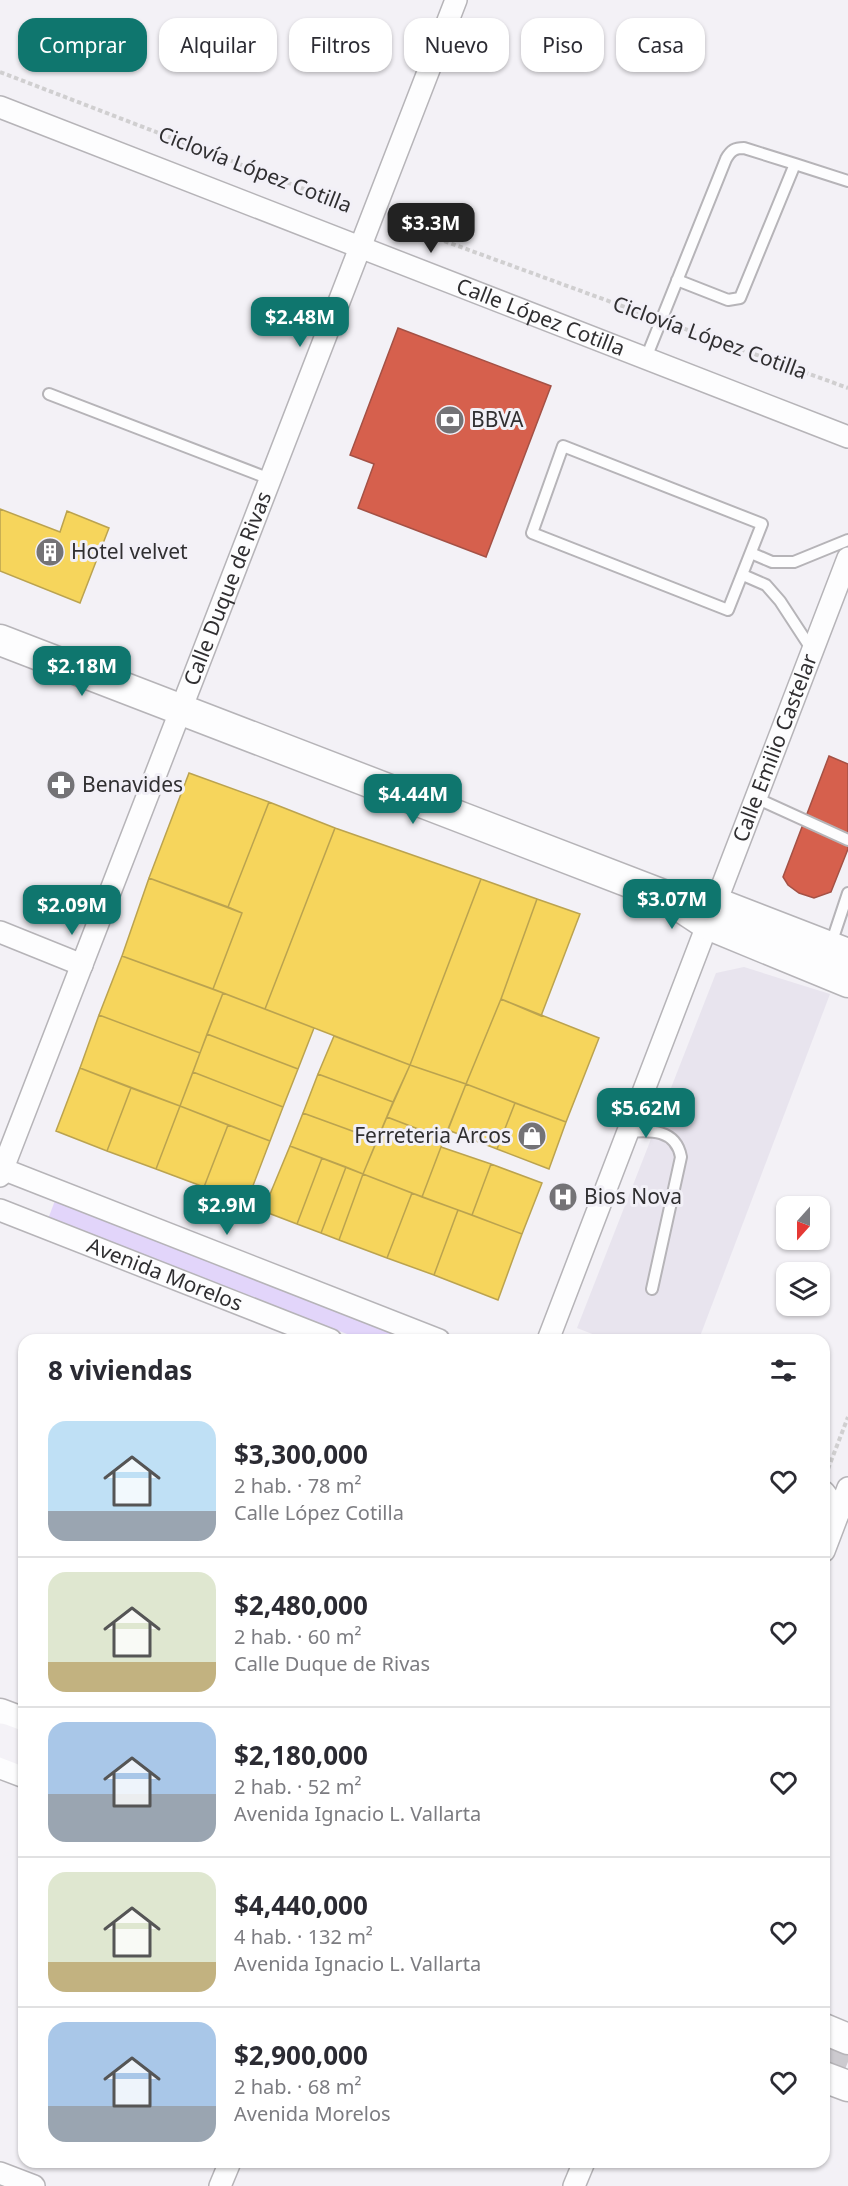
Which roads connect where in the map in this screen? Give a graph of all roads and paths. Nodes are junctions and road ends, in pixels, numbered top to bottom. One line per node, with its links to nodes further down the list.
1 (456, 0): 6 (street, Calle Duque de Rivas)
2 (0, 72): 6 (path, Ciclovía López Cotilla)
3 (0, 107): 7 (street, Calle López Cotilla)
4 (795, 164): 5 (lane); 8 (lane); 8 (lane)
5 (848, 181)
6 (373, 215): 7 (street, Calle Duque de Rivas); 9 (path, Ciclovía López Cotilla)
7 (360, 247): 10 (street, Calle López Cotilla); 14 (street, Calle Duque de Rivas)
8 (677, 280): 9 (lane)
9 (661, 320): 10 (lane); 11 (path, Ciclovía López Cotilla)
10 (646, 358): 13 (street, Calle López Cotilla)
11 (848, 388)
12 (49, 394): 14 (lane)
13 (848, 437)
14 (270, 478): 21 (street, Calle Duque de Rivas)
15 (848, 540): 16 (lane)
16 (751, 553): 18 (lane); 18 (lane)
17 (848, 558): 20 (street, Calle Emilio Castelar)
18 (743, 574): 20 (lane)
19 (0, 640): 21 (main road)
20 (813, 650): 22 (street, Calle Emilio Castelar)
21 (181, 710): 25 (main road); 28 (street, Calle Duque de Rivas)
22 (756, 798): 23 (lane); 25 (street, Calle Emilio Castelar)
23 (848, 840)
24 (848, 893): 27 (lane)
25 (712, 914): 27 (main road); 29 (main road); 30 (street, Calle Emilio Castelar)
26 (0, 932): 28 (street)
27 (839, 950)
28 (82, 965): 31 (street, Calle Duque de Rivas)
29 (848, 982)
30 (628, 1132): 33 (lane); 36 (street, Calle Emilio Castelar)
31 (1, 1171): 35 (street, Avenida Morelos)
32 (0, 1210): 34 (street, Avenida Morelos)
33 (652, 1289)
34 (316, 1334)
35 (423, 1334)
36 (550, 1334)
37 (848, 1417): 38 (path)
38 (830, 1465)
39 (848, 1488): 40 (street)
40 (837, 1515): 41 (street)
41 (830, 1534)
42 (0, 1714): 43 (main road)
43 (18, 1721)
44 (0, 1740): 45 (main road)
45 (18, 1747)
46 (0, 1763): 47 (main road)
47 (18, 1770)
48 (830, 2032): 49 (main road)
49 (848, 2039)
50 (830, 2079): 51 (main road)
51 (848, 2086)
52 (228, 2168): 56 (street)
53 (582, 2168): 57 (street)
54 (0, 2173): 55 (street)
55 (34, 2186)
56 (220, 2186)
57 (574, 2186)

